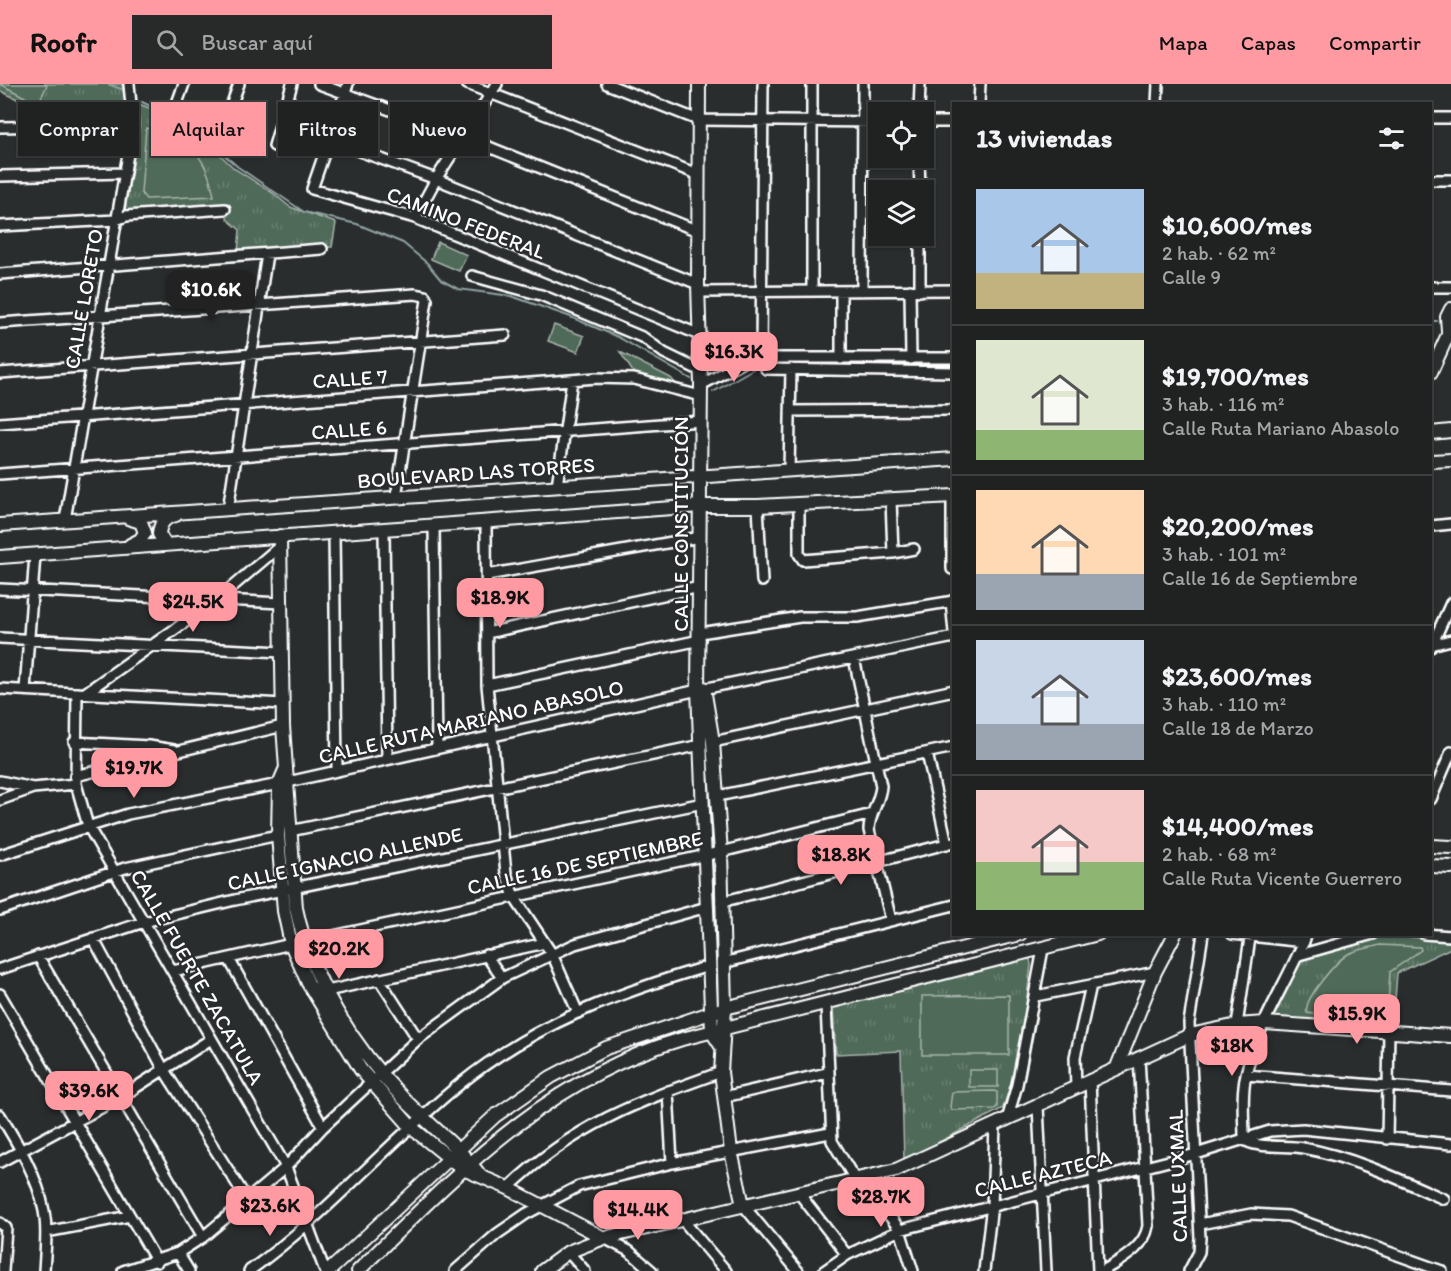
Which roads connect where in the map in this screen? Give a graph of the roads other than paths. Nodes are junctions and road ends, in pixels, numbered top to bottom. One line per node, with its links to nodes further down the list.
1 (129, 84): 18 (street, CALLE LORETO)
2 (183, 84): 19 (street)
3 (239, 84): 20 (street)
4 (292, 84): 37 (street)
5 (320, 84): 16 (street)
6 (467, 84): 17 (street)
7 (497, 84): 17 (street)
8 (607, 84): 28 (street)
9 (699, 84): 28 (main road, CALLE CONSTITUCIÓN)
10 (763, 84): 29 (street)
11 (812, 84): 34 (street)
12 (863, 84): 30 (street)
13 (920, 84): 22 (street)
14 (980, 84): 23 (street)
15 (1158, 84): 24 (street)
16 (346, 89): 25 (street)
17 (491, 93): 21 (street); 44 (street)
18 (131, 102)
19 (177, 102)
20 (232, 102)
21 (485, 102)
22 (919, 102)
23 (979, 102)
24 (1157, 102)
25 (390, 107)
26 (1432, 118): 27 (street)
27 (1451, 118)
28 (698, 120): 29 (street); 44 (main road, CALLE CONSTITUCIÓN)
29 (762, 122): 34 (street); 63 (street)
30 (864, 122): 31 (street); 34 (street); 68 (street)
31 (868, 122)
32 (934, 122): 33 (street)
33 (952, 122)
34 (812, 123): 64 (street)
35 (0, 127): 36 (street)
36 (18, 127)
37 (274, 146)
38 (488, 147): 53 (street)
39 (128, 156): 43 (street, CALLE LORETO)
40 (323, 156): 50 (street, CAMINO FEDERAL)
41 (373, 156): 46 (street)
42 (451, 156): 46 (street)
43 (125, 173): 45 (street); 51 (street, CALLE LORETO)
44 (697, 174): 53 (main road, CALLE CONSTITUCIÓN)
45 (0, 176)
46 (436, 179): 50 (street); 62 (street)
47 (1432, 180): 48 (street)
48 (1451, 180)
49 (225, 209): 51 (street)
50 (415, 218): 75 (street, CAMINO FEDERAL)
51 (116, 220): 52 (street); 57 (street, CALLE LORETO)
52 (0, 226)
53 (698, 231): 62 (main road, CALLE CONSTITUCIÓN)
54 (919, 246): 65 (street)
55 (321, 249): 56 (street)
56 (267, 254): 57 (street); 69 (street)
57 (109, 267): 58 (street); 71 (street, CALLE LORETO)
58 (0, 274)
59 (472, 276): 86 (street)
60 (1432, 287): 61 (street)
61 (1451, 287)
62 (698, 288): 63 (street); 75 (main road, CALLE CONSTITUCIÓN)
63 (764, 290): 64 (street); 78 (street)
64 (812, 290): 67 (street)
65 (915, 290): 66 (street); 68 (street); 81 (street)
66 (952, 290)
67 (841, 291): 68 (street); 80 (street)
68 (862, 291)
69 (261, 304): 71 (street); 76 (street); 77 (street)
70 (1451, 309): 73 (main road)
71 (100, 317): 72 (street); 83 (street, CALLE LORETO)
72 (0, 323)
73 (1450, 330): 82 (main road)
74 (505, 335): 76 (street)
75 (700, 335): 86 (main road, CALLE CONSTITUCIÓN)
76 (422, 343): 77 (street); 91 (street)
77 (253, 354): 83 (street); 92 (street)
78 (761, 358): 80 (street); 90 (street)
79 (952, 358): 81 (street)
80 (841, 359): 81 (street)
81 (911, 359)
82 (1433, 361)
83 (91, 367): 88 (street); 95 (street, CALLE LORETO)
84 (766, 369): 85 (street)
85 (791, 369): 87 (street); 94 (street)
86 (701, 371): 90 (main road, CALLE CONSTITUCIÓN)
87 (952, 372)
88 (0, 373)
89 (572, 380): 90 (street, CALLE 7); 91 (street, CALLE 7); 98 (street)
90 (701, 391): 96 (main road, CALLE CONSTITUCIÓN)
91 (414, 392): 92 (street, CALLE 7); 101 (street)
92 (245, 406): 95 (street, CALLE 7); 102 (street)
93 (952, 410): 94 (street)
94 (790, 411): 107 (street)
95 (83, 418): 97 (street, CALLE 7); 106 (street, CALLE LORETO)
96 (701, 422): 98 (street, CALLE 6); 109 (main road, CALLE CONSTITUCIÓN)
97 (0, 423)
98 (565, 431): 101 (street, CALLE 6); 110 (street)
99 (1451, 431): 100 (main road)
100 (1432, 433)
101 (405, 443): 102 (street, CALLE 6); 112 (street)
102 (237, 457): 106 (street, CALLE 6); 117 (street)
103 (952, 459): 107 (main road, BOULEVARD LAS TORRES)
104 (1451, 460): 105 (main road)
105 (1432, 461)
106 (75, 469): 108 (street, CALLE 6); 120 (street, CALLE LORETO)
107 (789, 471): 109 (main road, BOULEVARD LAS TORRES)
108 (0, 474)
109 (701, 478): 110 (main road, BOULEVARD LAS TORRES); 115 (main road, CALLE CONSTITUCIÓN)
110 (558, 486): 112 (main road, BOULEVARD LAS TORRES)
111 (952, 496): 113 (main road)
112 (396, 498): 117 (main road, BOULEVARD LAS TORRES)
113 (891, 500): 114 (main road); 133 (street)
114 (799, 504): 116 (main road); 133 (street)
115 (700, 506): 116 (main road); 121 (main road); 128 (main road, CALLE CONSTITUCIÓN)
116 (758, 506): 137 (street)
117 (228, 510): 118 (main road, BOULEVARD LAS TORRES)
118 (183, 513): 119 (main road, BOULEVARD LAS TORRES); 130 (main road)
119 (124, 517): 120 (main road, BOULEVARD LAS TORRES); 131 (main road)
120 (65, 520): 123 (main road, BOULEVARD LAS TORRES)
121 (486, 522): 125 (main road); 136 (street)
122 (1451, 524): 124 (street)
123 (0, 525)
124 (1432, 526)
125 (434, 527): 126 (main road); 168 (street)
126 (384, 531): 127 (main road); 173 (street)
127 (334, 533): 129 (main road); 175 (street)
128 (700, 537): 136 (street); 138 (main road, CALLE CONSTITUCIÓN)
129 (280, 541): 130 (main road); 141 (street); 143 (main road)
130 (165, 544): 131 (main road)
131 (124, 548): 134 (main road)
132 (914, 549): 133 (street)
133 (893, 553)
134 (35, 555): 135 (main road); 140 (street)
135 (0, 557)
136 (487, 575): 145 (street)
137 (762, 581)
138 (700, 587): 145 (street); 147 (main road, CALLE CONSTITUCIÓN)
139 (0, 589): 140 (street)
140 (33, 590): 141 (street); 149 (street)
141 (219, 598): 143 (street); 152 (street)
142 (952, 601): 147 (street)
143 (281, 603): 154 (main road)
144 (1451, 603): 151 (street)
145 (487, 633): 156 (street)
146 (952, 634): 155 (street, CALLE RUTA MARIANO ABASOLO)
147 (700, 637): 156 (street); 157 (main road, CALLE CONSTITUCIÓN)
148 (0, 638): 149 (street)
149 (29, 639): 152 (street); 159 (street)
150 (1451, 640): 153 (street)
151 (1432, 643)
152 (153, 645): 154 (street); 161 (street)
153 (1432, 645)
154 (282, 652): 162 (main road)
155 (854, 658): 157 (street, CALLE RUTA MARIANO ABASOLO); 163 (street)
156 (487, 685): 165 (street)
157 (701, 685): 165 (street, CALLE RUTA MARIANO ABASOLO); 167 (main road, CALLE CONSTITUCIÓN)
158 (0, 689): 159 (street)
159 (25, 690): 161 (street)
160 (952, 690): 163 (street)
161 (81, 693): 162 (street); 166 (street, CALLE FUERTE ZACATULA)
162 (283, 704): 164 (main road)
163 (866, 708): 167 (street); 174 (street)
164 (283, 726): 170 (street); 178 (main road)
165 (492, 736): 168 (street, CALLE RUTA MARIANO ABASOLO); 180 (street)
166 (74, 742): 170 (street); 176 (street, CALLE FUERTE ZACATULA)
167 (707, 743): 180 (street); 181 (main road, CALLE CONSTITUCIÓN); 184 (main road, CALLE CONSTITUCIÓN)
168 (437, 747): 173 (street, CALLE RUTA MARIANO ABASOLO)
169 (952, 747): 172 (street)
170 (178, 751): 176 (street)
171 (1451, 752): 182 (street)
172 (927, 753): 174 (street); 188 (street)
173 (387, 759): 175 (street, CALLE RUTA MARIANO ABASOLO)
174 (877, 761): 181 (street); 185 (street)
175 (338, 770): 178 (street, CALLE RUTA MARIANO ABASOLO)
176 (76, 780): 179 (street); 186 (street, CALLE FUERTE ZACATULA)
177 (0, 781): 179 (street)
178 (283, 783): 186 (street, CALLE RUTA MARIANO ABASOLO); 187 (main road)
179 (33, 788): 183 (street)
180 (499, 789): 187 (street); 189 (street)
181 (718, 796): 192 (main road, CALLE CONSTITUCIÓN)
182 (1432, 797)
183 (0, 800)
184 (704, 803): 189 (street, CALLE IGNACIO ALLENDE); 194 (main road, CALLE CONSTITUCIÓN)
185 (872, 814): 192 (street, CALLE 16 DE SEPTIEMBRE); 195 (street)
186 (88, 826): 193 (street, CALLE RUTA MARIANO ABASOLO); 198 (street, CALLE FUERTE ZACATULA)
187 (284, 833): 198 (street); 199 (main road); 200 (main road)
188 (950, 843): 195 (street)
189 (503, 844): 199 (street, CALLE IGNACIO ALLENDE); 201 (street)
190 (1432, 846): 191 (main road)
191 (1451, 848)
192 (720, 852): 194 (street, CALLE 16 DE SEPTIEMBRE); 202 (main road, CALLE CONSTITUCIÓN)
193 (0, 855)
194 (705, 856): 201 (street, CALLE 16 DE SEPTIEMBRE); 204 (main road, CALLE CONSTITUCIÓN)
195 (877, 863): 202 (street); 206 (street)
196 (1432, 866): 197 (main road)
197 (1451, 867)
198 (116, 873): 205 (street); 207 (street, CALLE FUERTE ZACATULA)
199 (295, 888): 200 (street, CALLE IGNACIO ALLENDE); 219 (main road)
200 (282, 890): 207 (street, CALLE IGNACIO ALLENDE); 221 (main road)
201 (514, 897): 219 (street, CALLE 16 DE SEPTIEMBRE); 220 (street)
202 (721, 902): 228 (main road, CALLE CONSTITUCIÓN)
203 (952, 905): 206 (street)
204 (708, 907): 223 (street); 229 (main road, CALLE CONSTITUCIÓN)
205 (0, 910)
206 (891, 920): 228 (street)
207 (144, 922): 216 (street, CALLE IGNACIO ALLENDE); 231 (street, CALLE FUERTE ZACATULA)
208 (1432, 935): 215 (street)
209 (1012, 936): 240 (main road)
210 (1091, 936): 222 (main road)
211 (1174, 936): 232 (main road)
212 (1203, 936): 248 (street, CALLE UXMAL)
213 (1242, 936): 217 (street)
214 (1366, 936): 225 (street)
215 (1451, 936)
216 (93, 938): 226 (street, CALLE IGNACIO ALLENDE); 255 (street)
217 (1251, 938): 218 (street); 244 (street)
218 (1305, 938): 225 (street)
219 (305, 942): 236 (main road)
220 (545, 943): 223 (street); 224 (street)
221 (291, 944): 227 (street); 259 (main road)
222 (1043, 949): 238 (street); 239 (main road)
223 (552, 954): 233 (street); 242 (street)
224 (486, 955): 233 (street); 234 (street)
225 (1299, 955): 243 (street)
226 (38, 956): 230 (street, CALLE IGNACIO ALLENDE); 265 (street)
227 (229, 959): 231 (street); 273 (street)
228 (723, 963): 240 (main road, CALLE CONSTITUCIÓN)
229 (709, 966): 241 (main road, CALLE CONSTITUCIÓN); 242 (street)
230 (0, 969)
231 (173, 971): 250 (street, CALLE FUERTE ZACATULA)
232 (1155, 972): 235 (street); 254 (main road)
233 (502, 978): 251 (street)
234 (379, 980): 236 (street); 251 (street)
235 (1091, 985): 238 (street); 262 (street)
236 (327, 991): 259 (main road)
237 (0, 994): 271 (street)
238 (1036, 996): 270 (street)
239 (826, 1005): 245 (main road); 257 (street)
240 (725, 1008): 241 (main road); 245 (main road, CALLE CONSTITUCIÓN)
241 (711, 1012): 246 (main road, CALLE CONSTITUCIÓN); 281 (main road)
242 (578, 1013): 269 (street)
243 (1265, 1023): 244 (main road); 247 (main road); 258 (street)
244 (1237, 1024): 248 (main road)
245 (725, 1029): 246 (main road); 252 (main road, CALLE CONSTITUCIÓN)
246 (712, 1032): 252 (main road); 285 (main road)
247 (1389, 1032): 249 (main road); 261 (street)
248 (1190, 1035): 253 (main road); 282 (street, CALLE UXMAL)
249 (1451, 1036)
250 (211, 1039): 255 (street); 286 (street, CALLE FUERTE ZACATULA)
251 (418, 1039): 259 (street)
252 (722, 1046): 256 (main road, CALLE CONSTITUCIÓN)
253 (1139, 1057): 254 (main road); 287 (street)
254 (1117, 1067): 260 (main road)
255 (164, 1070): 265 (street); 294 (street)
256 (722, 1072): 263 (street); 266 (main road, CALLE CONSTITUCIÓN)
257 (827, 1073): 266 (street); 275 (street)
258 (1246, 1075): 261 (street); 276 (street)
259 (375, 1078): 269 (main road); 273 (street); 274 (main road)
260 (1090, 1080): 262 (main road); 289 (street)
261 (1388, 1086): 264 (street); 277 (street)
262 (1076, 1088): 267 (main road)
263 (668, 1091): 284 (street); 290 (street)
264 (1451, 1091)
265 (121, 1097): 271 (street); 305 (street)
266 (724, 1097): 279 (main road, CALLE CONSTITUCIÓN)
267 (1038, 1106): 270 (main road); 292 (street)
268 (0, 1115): 280 (street)
269 (423, 1118): 274 (street); 281 (main road)
270 (1007, 1120): 272 (main road)
271 (73, 1121): 280 (street); 298 (street)
272 (995, 1126): 288 (main road); 296 (street)
273 (323, 1127): 286 (street)
274 (412, 1128): 281 (main road); 302 (street)
275 (830, 1133): 279 (street); 288 (street)
276 (1244, 1139): 277 (street, CALLE AZTECA); 282 (street, CALLE AZTECA); 293 (street)
277 (1387, 1139): 278 (street, CALLE AZTECA)
278 (1451, 1144)
279 (731, 1151): 284 (street); 295 (main road, CALLE CONSTITUCIÓN)
280 (22, 1152): 283 (street); 304 (street)
281 (454, 1153): 285 (main road); 316 (main road)
282 (1197, 1154): 287 (street, CALLE AZTECA); 301 (street, CALLE UXMAL)
283 (0, 1162)
284 (672, 1163): 297 (street)
285 (467, 1166): 290 (main road); 317 (main road)
286 (286, 1167): 294 (street); 302 (street, CALLE FUERTE ZACATULA)
287 (1144, 1167): 289 (street, CALLE AZTECA); 328 (street)
288 (856, 1180): 291 (main road); 303 (street)
289 (1094, 1180): 292 (street, CALLE AZTECA); 328 (street)
290 (508, 1188): 297 (main road)
291 (798, 1192): 295 (main road); 309 (street)
292 (1042, 1192): 296 (street, CALLE AZTECA); 327 (street)
293 (1444, 1199)
294 (248, 1201): 305 (street)
295 (743, 1205): 299 (main road); 323 (street)
296 (992, 1205): 303 (street, CALLE AZTECA); 326 (street)
297 (539, 1206): 306 (main road); 318 (street)
298 (130, 1216): 304 (street); 310 (street)
299 (681, 1218): 306 (main road); 322 (street)
300 (3, 1224): 311 (street)
301 (1200, 1224): 329 (street, CALLE UXMAL); 330 (street)
302 (308, 1225): 315 (street); 316 (street, CALLE FUERTE ZACATULA)
303 (900, 1230): 309 (street, CALLE AZTECA); 325 (street)
304 (46, 1232): 312 (street)
305 (203, 1237): 308 (street)
306 (604, 1238): 307 (main road); 321 (street)
307 (568, 1252): 319 (main road); 320 (street)
308 (178, 1253): 310 (street); 314 (street)
309 (847, 1256): 324 (street, CALLE AZTECA)
310 (157, 1262): 313 (street)
311 (3, 1271)
312 (44, 1271)
313 (123, 1271)
314 (189, 1271)
315 (249, 1271)
316 (327, 1271)
317 (358, 1271)
318 (455, 1271)
319 (542, 1271)
320 (585, 1271)
321 (652, 1271)
322 (726, 1271)
323 (798, 1271)
324 (824, 1271)
325 (913, 1271)
326 (984, 1271)
327 (1046, 1271)
328 (1100, 1271)
329 (1189, 1271)
330 (1442, 1271)

